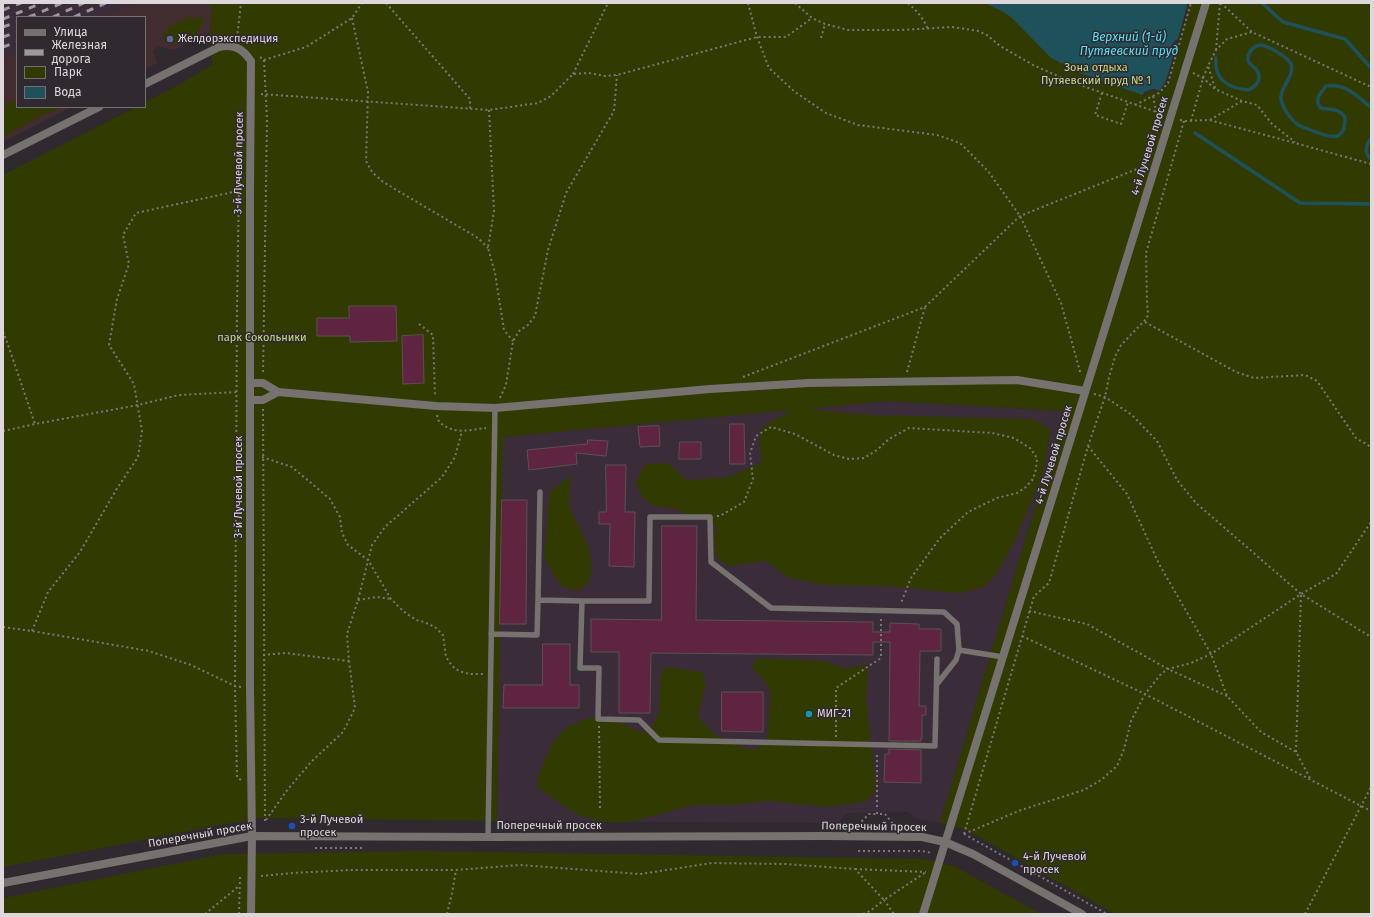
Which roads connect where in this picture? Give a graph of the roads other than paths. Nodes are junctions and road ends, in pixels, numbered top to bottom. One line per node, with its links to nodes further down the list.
1 (1206, 3): 5 (street, 4-й Лучевой просек)
2 (146, 83): 6 (street, 3-й Лучевой просек)
3 (97, 108): 4 (street)
4 (3, 155)
5 (1085, 391): 8 (street); 14 (street, 4-й Лучевой просек)
6 (250, 392): 7 (street); 7 (street); 17 (street, 3-й Лучевой просек)
7 (278, 392): 8 (street)
8 (495, 408): 12 (lane)
9 (540, 492): 10 (lane)
10 (538, 600): 11 (lane); 12 (lane)
11 (582, 601): 13 (lane); 16 (lane)
12 (491, 634): 18 (lane)
13 (959, 650): 14 (lane); 16 (lane)
14 (1003, 657): 19 (street, 4-й Лучевой просек)
15 (937, 659): 16 (lane)
16 (936, 684)
17 (252, 836): 18 (street, Поперечный просек); 20 (street, Поперечный просек); 21 (street, 3-й Лучевой просек)
18 (488, 837): 19 (street, Поперечный просек)
19 (945, 842): 22 (street, 4-й Лучевой просек); 23 (street, Поперечный просек)
20 (3, 883)
21 (251, 914)
22 (923, 914)
23 (1082, 914)

